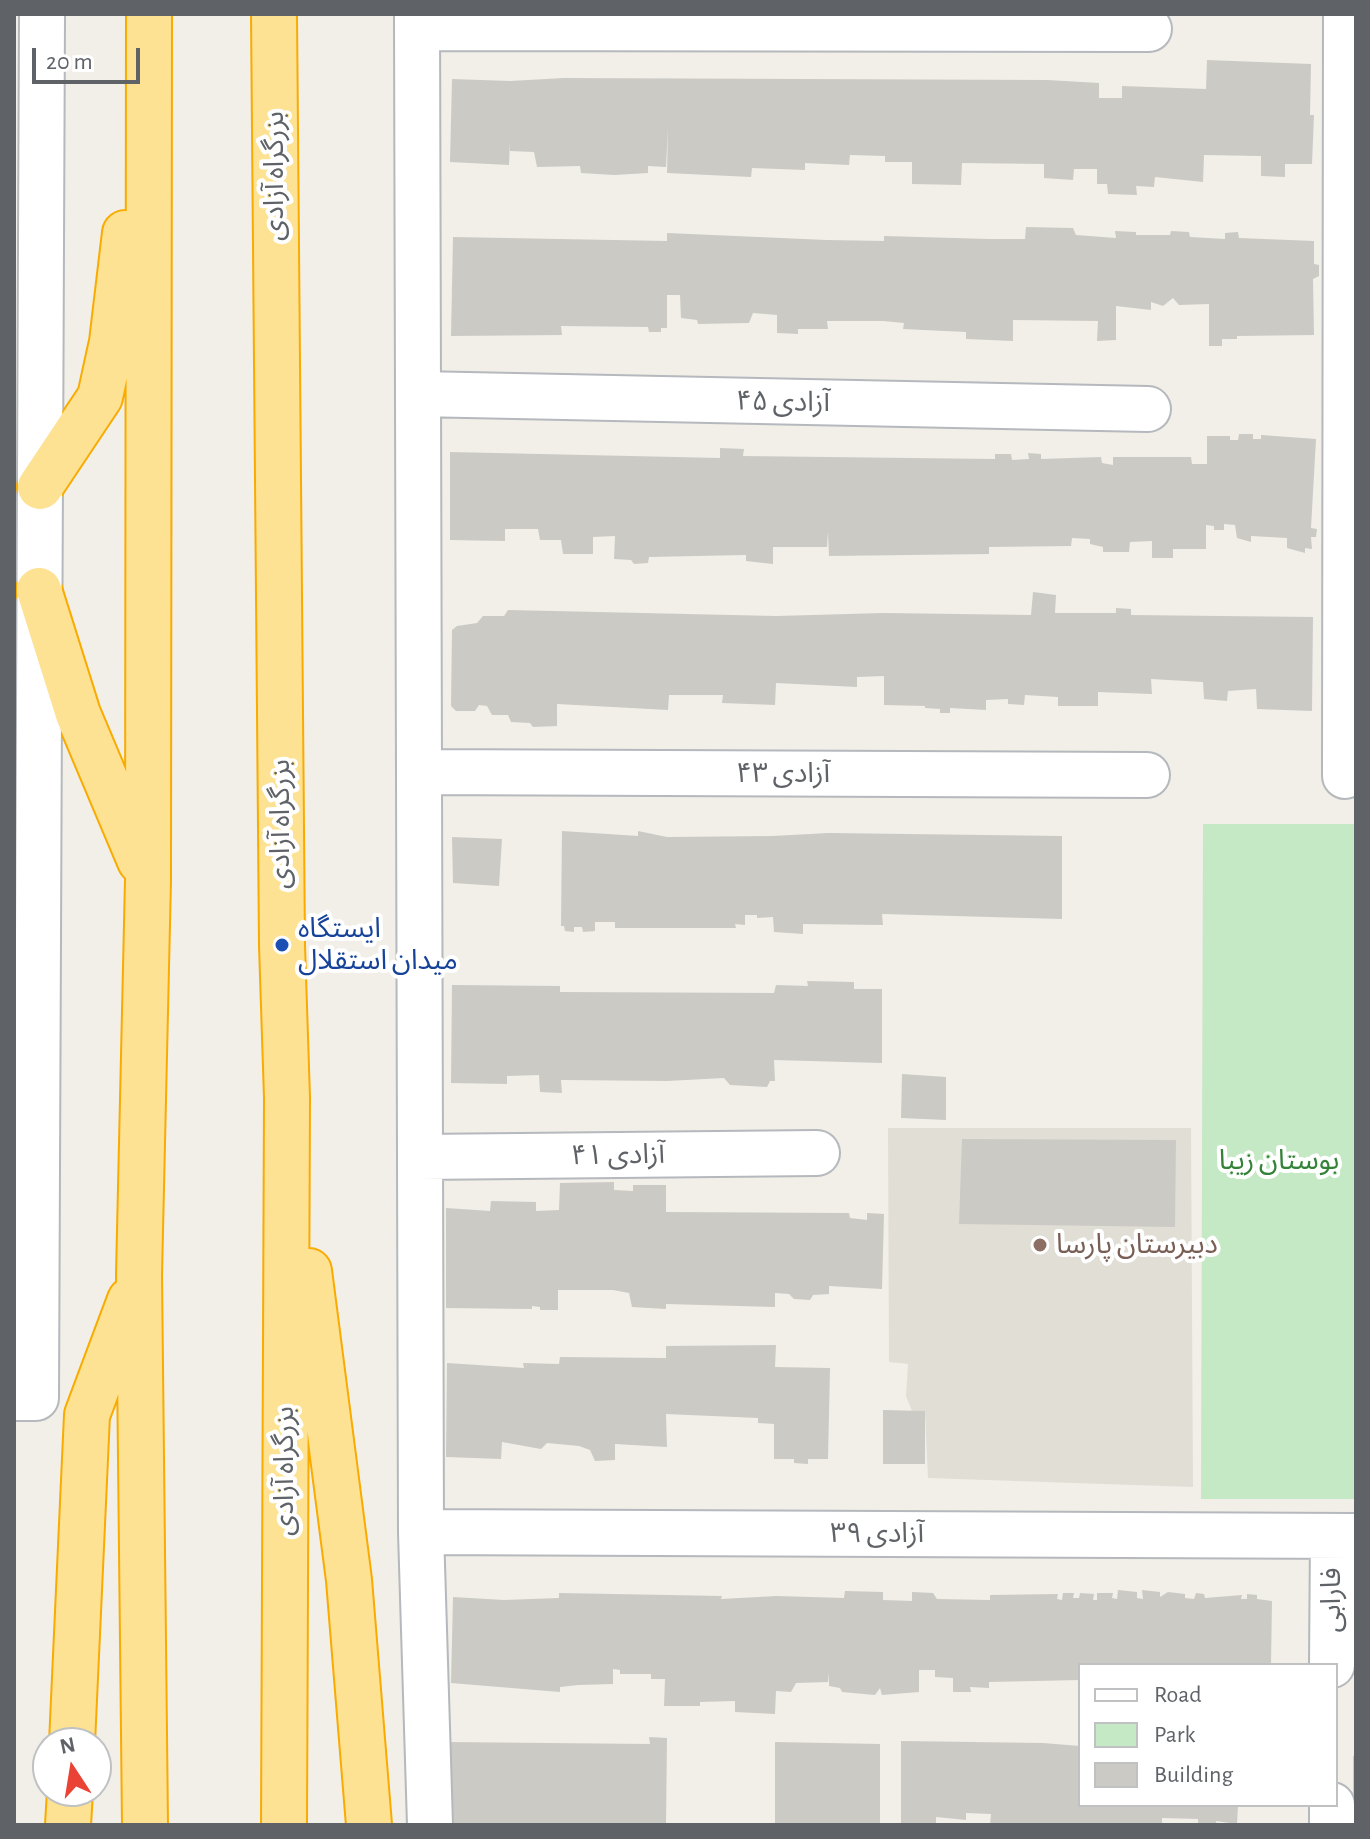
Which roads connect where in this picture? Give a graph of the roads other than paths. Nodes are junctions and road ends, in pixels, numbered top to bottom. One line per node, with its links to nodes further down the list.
1 (42, 14): 7 (street)
2 (274, 14): 18 (highway, بزرگراه آزادی)
3 (1346, 14): 15 (street)
4 (417, 21): 5 (street); 8 (street)
5 (1149, 29)
6 (149, 31): 10 (highway); 16 (highway)
7 (28, 254): 10 (street)
8 (418, 394): 9 (street, ۴۵ آزادی); 13 (street)
9 (1148, 409)
10 (40, 487): 11 (street)
11 (39, 590): 12 (highway)
12 (36, 645): 16 (highway); 17 (street)
13 (419, 772): 14 (street, ۴۳ آزادی); 20 (street)
14 (1147, 775)
15 (1345, 776)
16 (148, 880): 21 (highway)
17 (26, 1021): 22 (street)
18 (287, 1098): 28 (highway, بزرگراه آزادی); 29 (highway)
19 (817, 1153): 20 (street, ۴۱ آزادی)
20 (420, 1157): 23 (street)
21 (139, 1275): 26 (highway); 27 (highway)
22 (25, 1398)
23 (421, 1532): 24 (street, ۳۹ آزادی); 30 (street)
24 (1344, 1536): 25 (street, فارابی)
25 (1332, 1663)
26 (73, 1727)
27 (145, 1825)
28 (284, 1825)
29 (369, 1825)
30 (430, 1825)

